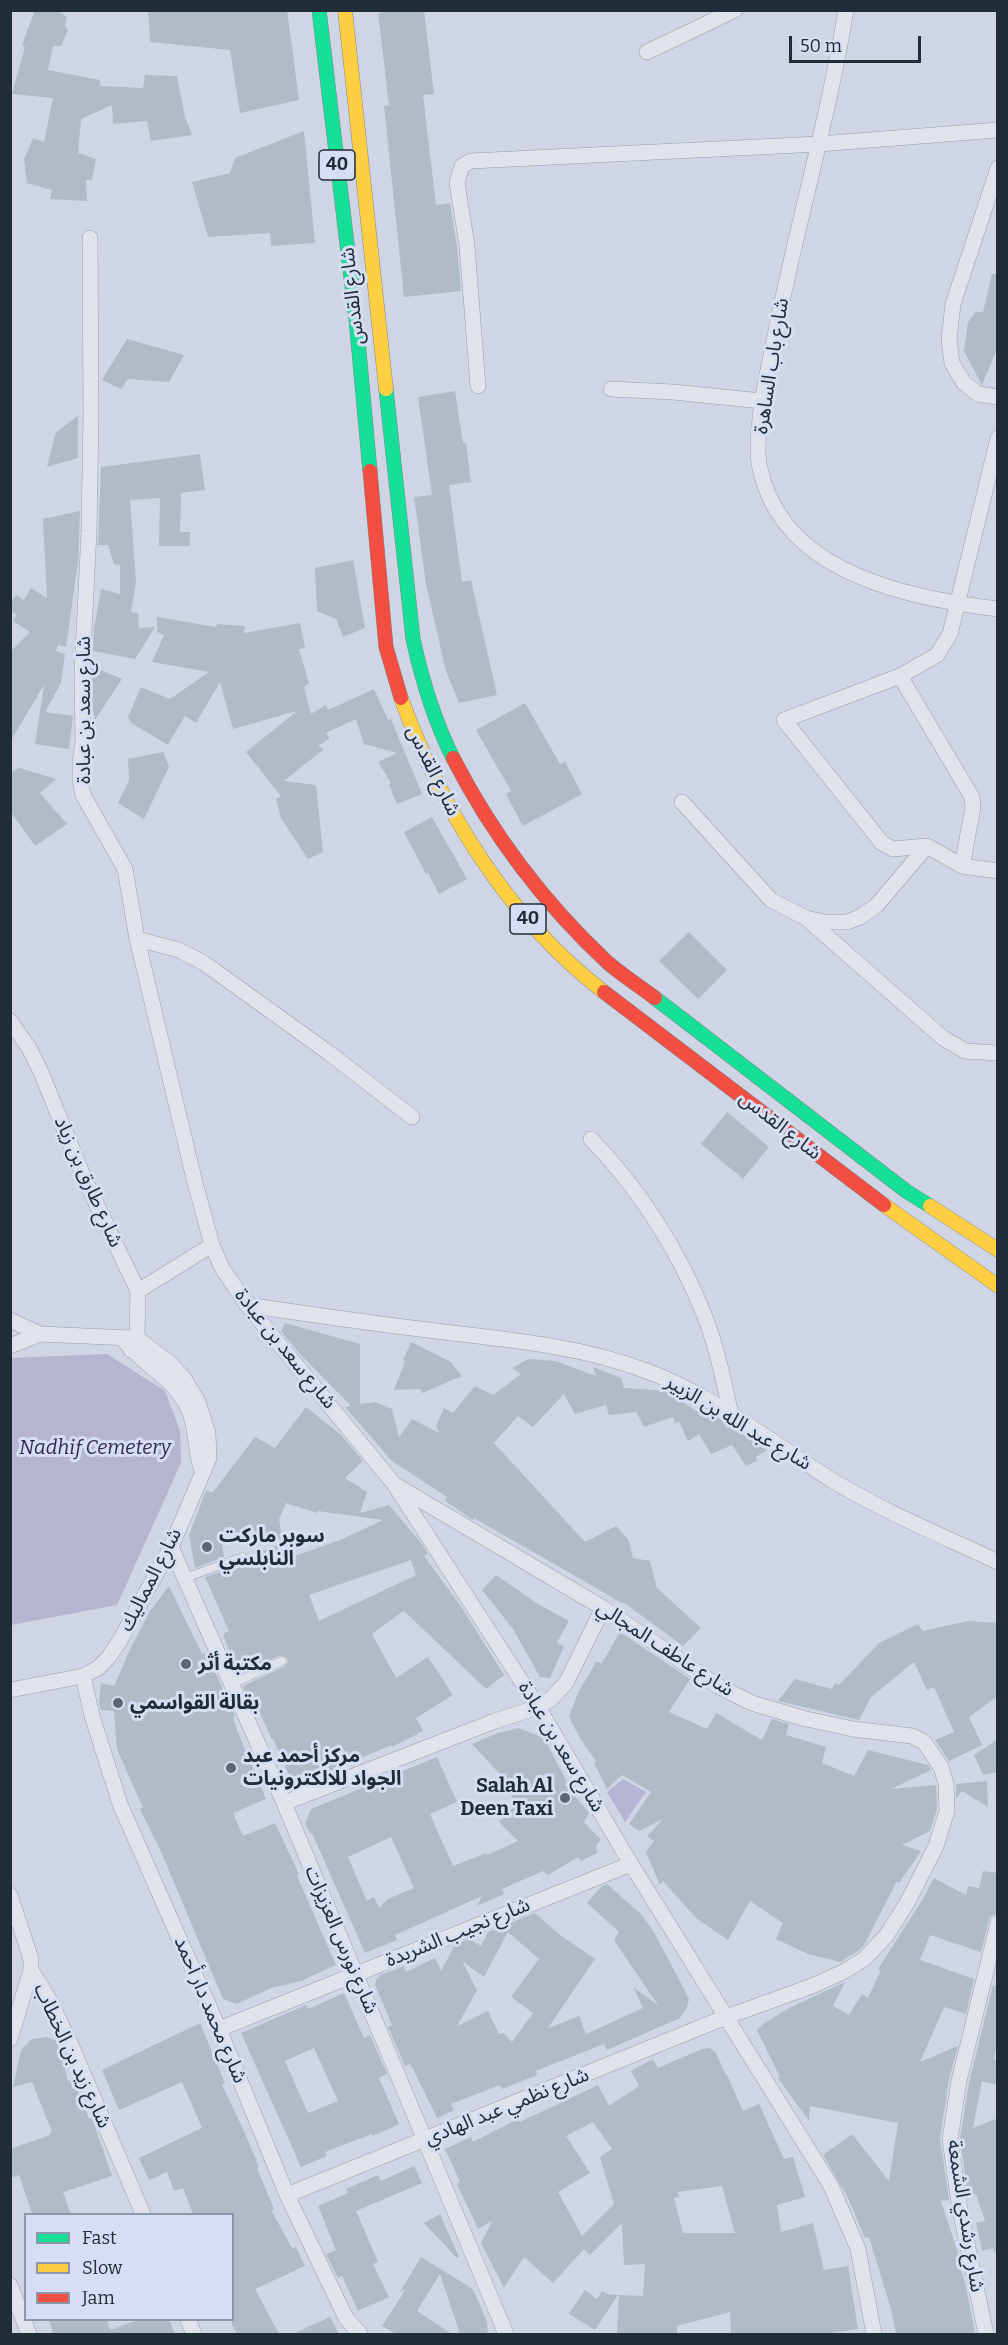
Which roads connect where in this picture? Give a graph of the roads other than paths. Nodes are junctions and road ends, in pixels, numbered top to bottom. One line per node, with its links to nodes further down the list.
1 (319, 10): 30 (highway, شارع القدس / 40)
2 (345, 10): 29 (highway, شارع القدس / 40)
3 (735, 10): 5 (street)
4 (846, 10): 7 (street, شارع باب الساهرة)
5 (647, 52)
6 (998, 130): 7 (street)
7 (819, 144): 10 (street); 13 (street, شارع باب الساهرة)
8 (998, 168): 12 (street)
9 (90, 238): 23 (street, شارع سعد بن عبادة)
10 (478, 386)
11 (611, 389): 13 (street)
12 (998, 397)
13 (762, 401): 15 (street, شارع باب الساهرة)
14 (998, 438): 15 (street)
15 (959, 604): 16 (street, شارع باب الساهرة); 17 (street)
16 (998, 609)
17 (900, 676): 19 (street); 20 (street)
18 (682, 802): 22 (street)
19 (927, 846): 20 (street); 22 (street)
20 (962, 866): 21 (street)
21 (998, 871)
22 (806, 918): 25 (street)
23 (137, 939): 26 (street); 28 (street, شارع سعد بن عبادة)
24 (10, 1021): 31 (street, شارع طارق بن زياد)
25 (998, 1053)
26 (412, 1117)
27 (591, 1139): 37 (street)
28 (212, 1245): 31 (street); 32 (street, شارع سعد بن عبادة)
29 (998, 1250)
30 (998, 1286)
31 (138, 1292): 35 (street, شارع طارق بن زياد)
32 (247, 1305): 37 (street, شارع عبد الله بن الزبير); 38 (street, شارع سعد بن عبادة)
33 (10, 1320): 34 (street)
34 (40, 1334): 35 (street); 36 (street)
35 (130, 1342): 39 (street, شارع المماليك)
36 (10, 1346)
37 (731, 1414): 41 (street, شارع عبد الله بن الزبير)
38 (394, 1484): 43 (street, شارع عاطف المجالي); 48 (street, شارع سعد بن عبادة)
39 (171, 1547): 42 (street, شارع نورس العزيزات); 45 (street, شارع المماليك)
40 (243, 1557): 42 (lane)
41 (998, 1562)
42 (185, 1578): 46 (street, شارع نورس العزيزات)
43 (603, 1608): 48 (street); 55 (street, شارع عاطف المجالي)
44 (282, 1661): 46 (lane)
45 (83, 1676): 47 (street); 56 (street, شارع محمد دار أحمد)
46 (232, 1684): 49 (street, شارع نورس العزيزات)
47 (10, 1690)
48 (538, 1707): 49 (street); 50 (street, شارع سعد بن عبادة)
49 (284, 1803): 54 (street, شارع نورس العزيزات)
50 (631, 1863): 54 (street, شارع نجيب الشريدة); 55 (street, شارع سعد بن عبادة)
51 (10, 1895): 53 (street, شارع زيد بن الخطاب)
52 (998, 1923): 66 (street, شارع رشدي الشمعة)
53 (31, 1965): 57 (street); 60 (street, شارع زيد بن الخطاب)
54 (355, 1974): 56 (street, شارع نجيب الشريدة); 58 (street, شارع نورس العزيزات)
55 (726, 2017): 58 (street, شارع نظمي عبد الهادي); 65 (street, شارع سعد بن عبادة)
56 (219, 2029): 59 (street, شارع محمد دار أحمد)
57 (10, 2039)
58 (426, 2140): 59 (street, شارع نظمي عبد الهادي); 64 (street, شارع نورس العزيزات)
59 (287, 2195): 63 (street, شارع محمد دار أحمد)
60 (144, 2213)
61 (10, 2284): 62 (street)
62 (24, 2321)
63 (360, 2334)
64 (506, 2334)
65 (874, 2334)
66 (986, 2334)

